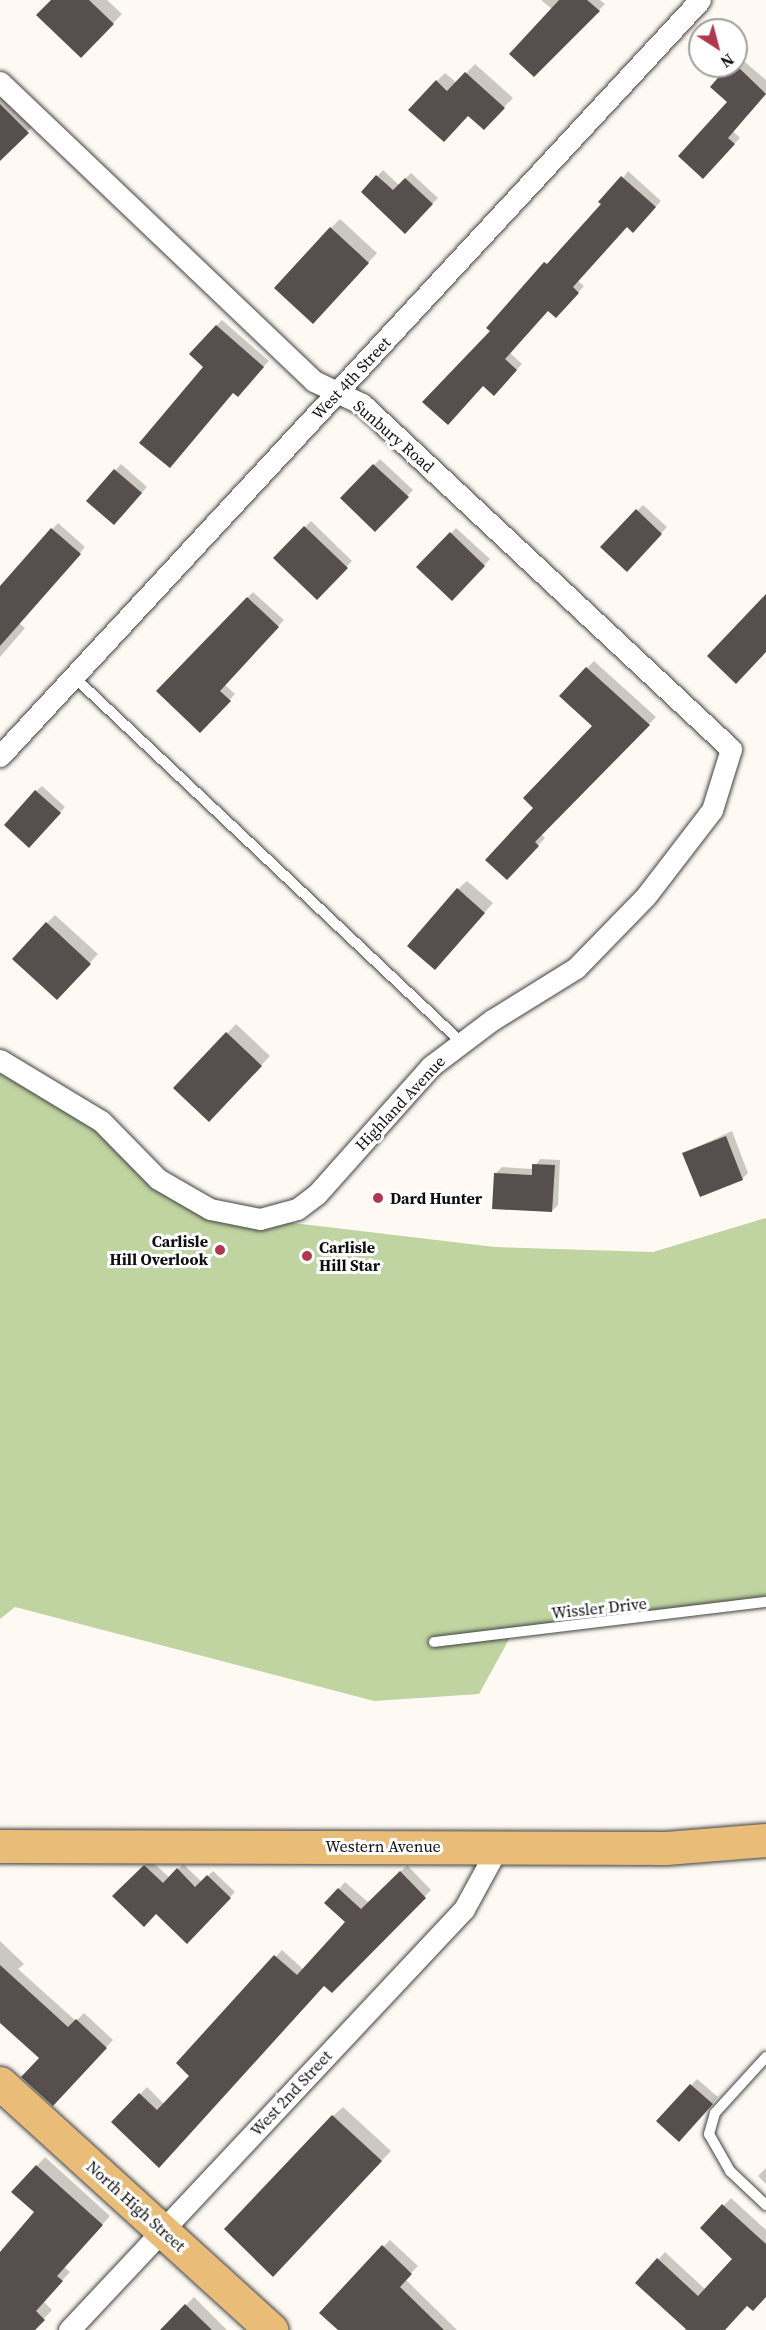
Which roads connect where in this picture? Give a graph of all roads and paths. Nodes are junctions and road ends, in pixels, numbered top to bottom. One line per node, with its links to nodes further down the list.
1 (700, 0): 3 (street, West 4th Street)
2 (0, 82): 3 (street, Sunbury Road)
3 (338, 392): 4 (street, West 4th Street); 5 (street, Sunbury Road)
4 (73, 676): 6 (street, West 4th Street); 7 (lane)
5 (731, 748): 7 (street, Highland Avenue)
6 (0, 756)
7 (461, 1042): 8 (street, Highland Avenue)
8 (0, 1060)
9 (766, 1602): 10 (lane, Wissler Drive)
10 (434, 1642)
11 (766, 1840): 12 (main road, Western Avenue)
12 (499, 1845): 13 (main road, Western Avenue); 17 (street, West 2nd Street)
13 (0, 1846)
14 (766, 2057): 16 (lane)
15 (0, 2083): 17 (main road, North High Street)
16 (766, 2205)
17 (163, 2230): 18 (street, West 2nd Street); 19 (main road, North High Street)
18 (69, 2330)
19 (272, 2330)

